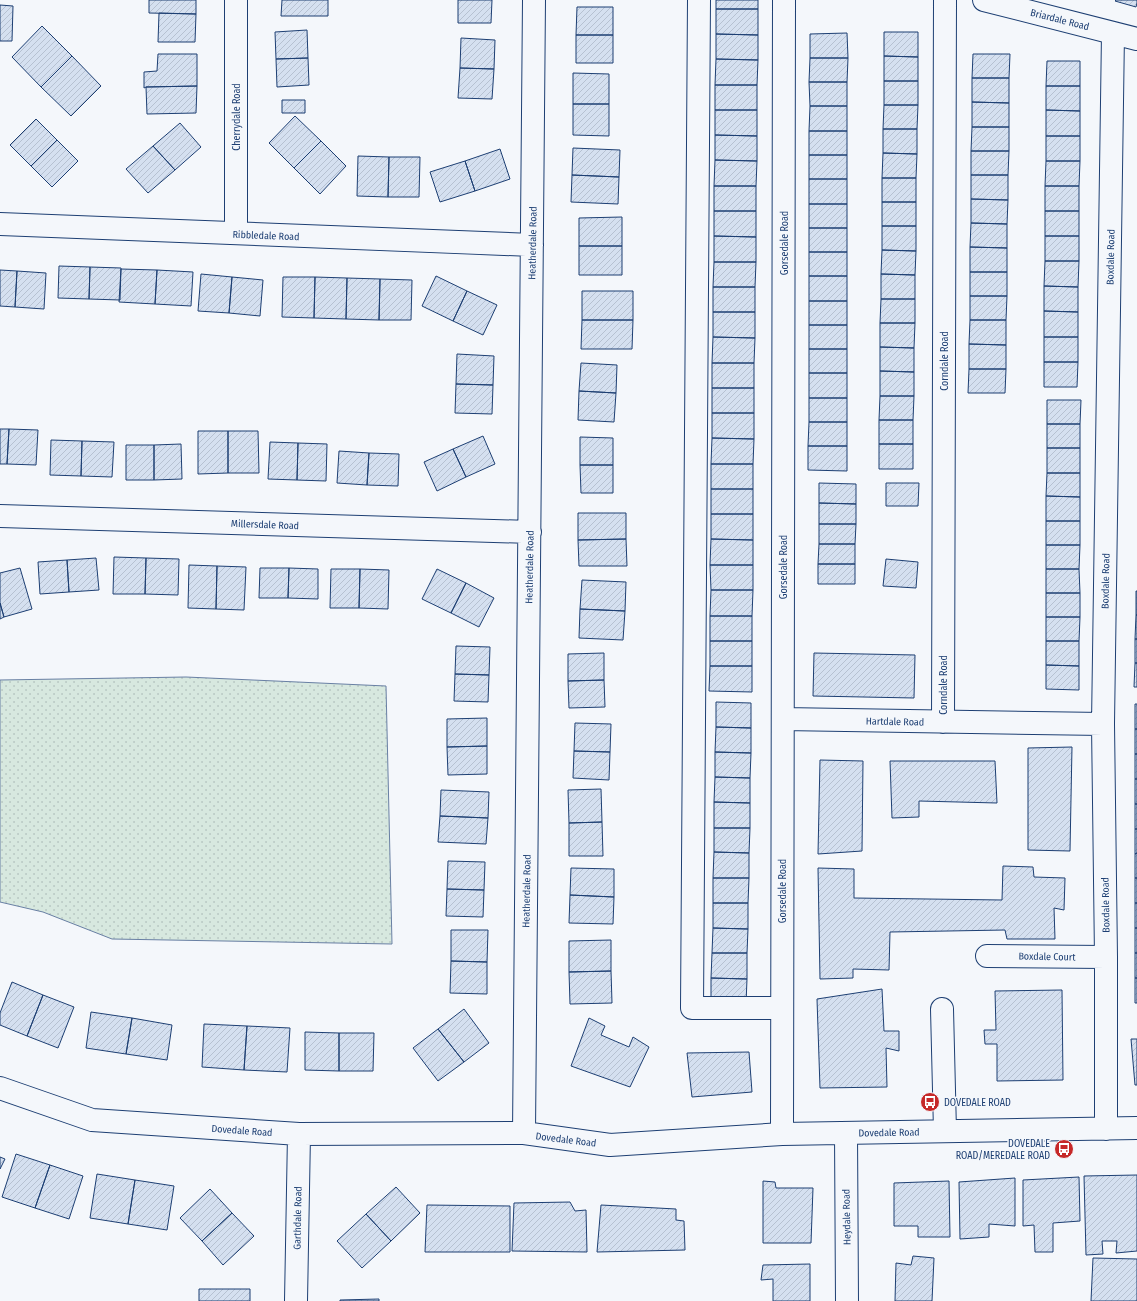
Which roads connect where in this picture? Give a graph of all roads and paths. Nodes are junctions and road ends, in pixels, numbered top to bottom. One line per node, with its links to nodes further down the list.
1 (236, 0): 10 (street, Cherrydale Road)
2 (534, 0): 11 (street, Heatherdale Road)
3 (699, 0): 19 (street)
4 (784, 0): 14 (street, Gorsedale Road)
5 (945, 0): 15 (street, Corndale Road)
6 (984, 0): 7 (street, Briardale Road)
7 (1113, 33): 8 (street, Briardale Road); 16 (street, Boxdale Road)
8 (1137, 39)
9 (0, 224): 10 (street, Ribbledale Road)
10 (236, 234): 11 (street, Ribbledale Road)
11 (532, 245): 13 (street, Heatherdale Road)
12 (0, 516): 13 (street, Millersdale Road)
13 (530, 532): 25 (street, Heatherdale Road)
14 (783, 719): 15 (street, Hartdale Road); 19 (street, Gorsedale Road)
15 (943, 722): 16 (street, Hartdale Road)
16 (1103, 724): 18 (street, Boxdale Road)
17 (987, 956): 18 (street, Boxdale Court)
18 (1106, 957): 23 (street, Boxdale Road)
19 (782, 1008): 28 (street, Gorsedale Road)
20 (942, 1009): 24 (street)
21 (0, 1088): 27 (street, Dovedale Road)
22 (1137, 1128): 23 (street, Dovedale Road)
23 (1106, 1129): 24 (street, Dovedale Road)
24 (945, 1131): 26 (street, Dovedale Road)
25 (524, 1133): 27 (street, Dovedale Road); 28 (street, Dovedale Road)
26 (846, 1133): 28 (street, Dovedale Road); 30 (street, Heydale Road)
27 (299, 1134): 29 (street, Garthdale Road)
28 (782, 1134)
29 (296, 1301)
30 (847, 1301)

